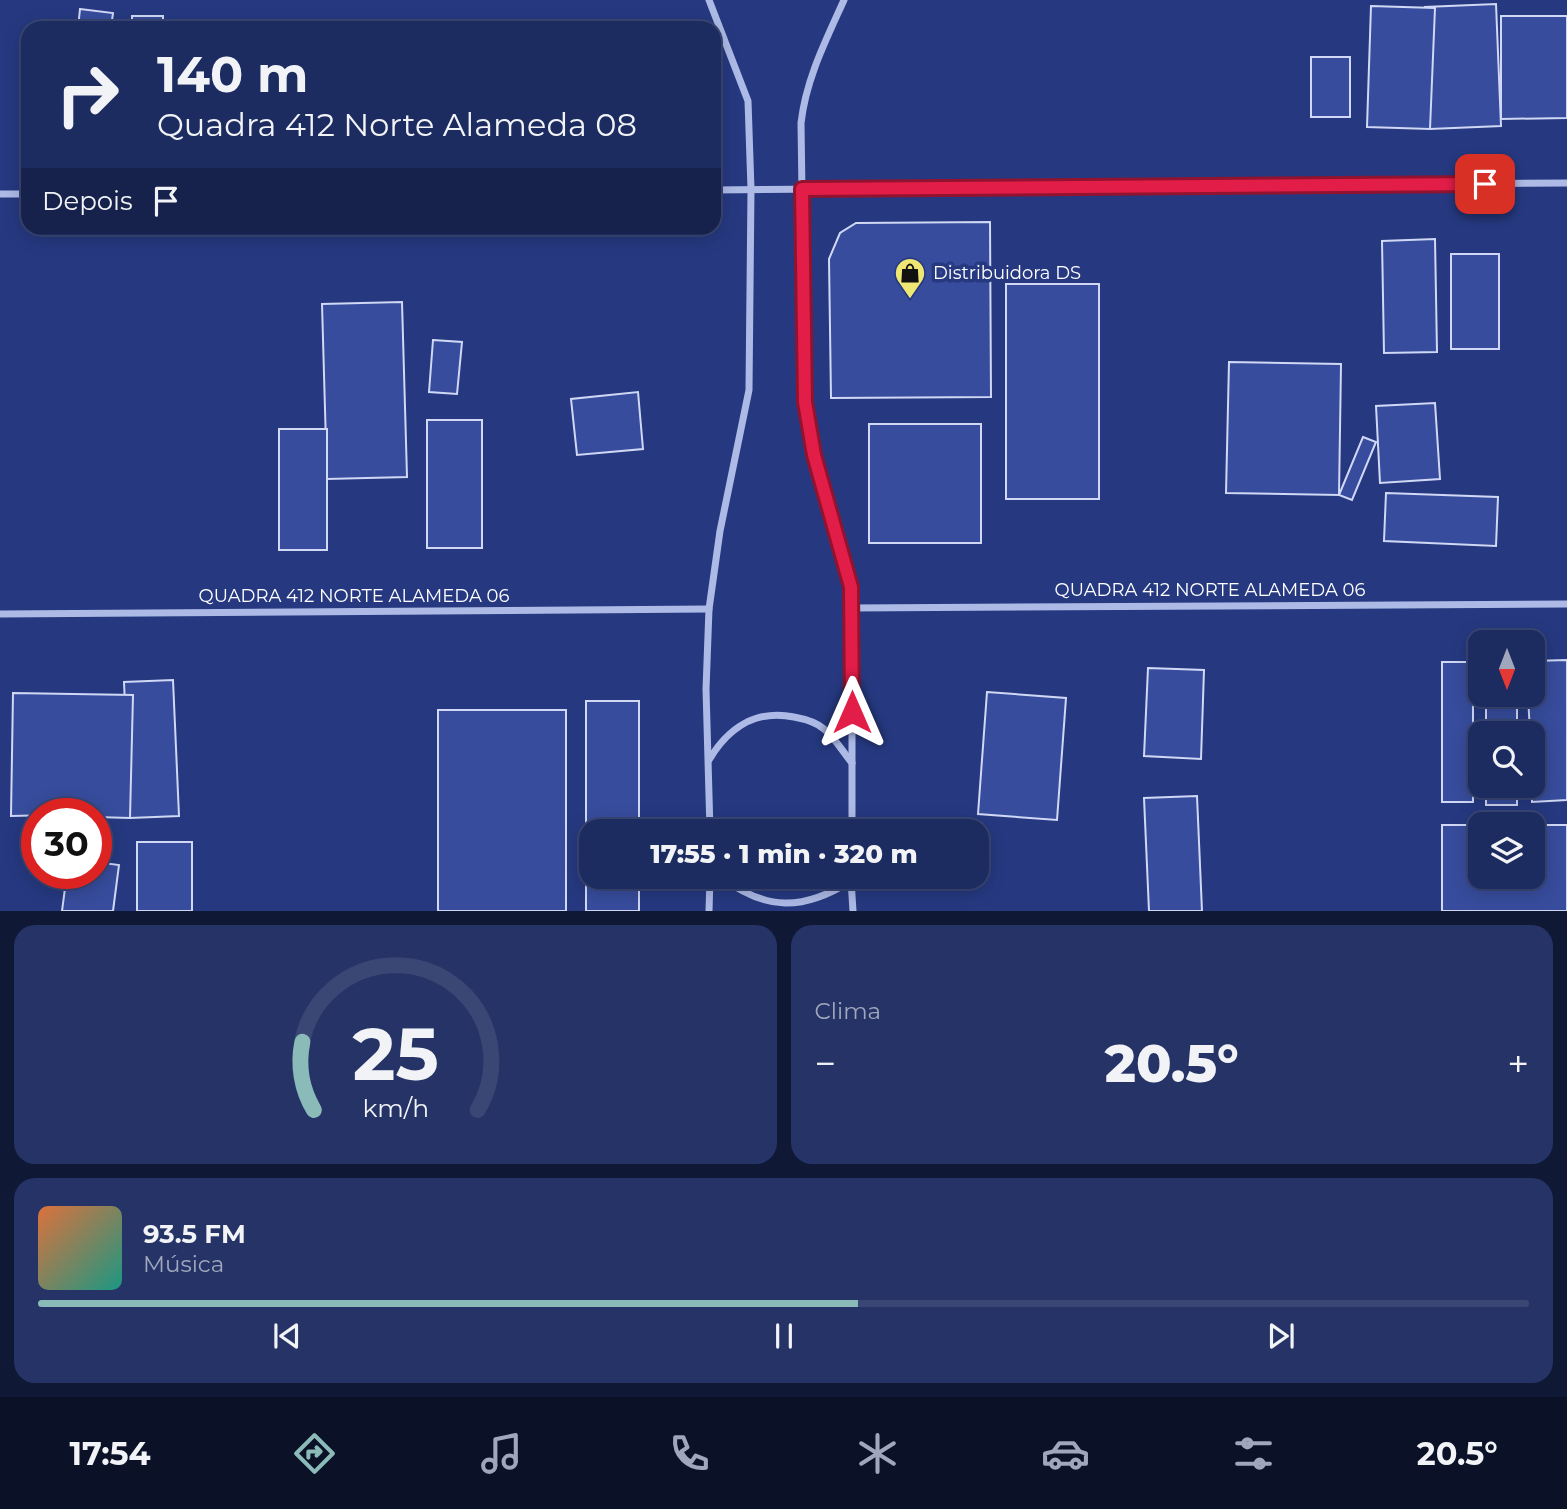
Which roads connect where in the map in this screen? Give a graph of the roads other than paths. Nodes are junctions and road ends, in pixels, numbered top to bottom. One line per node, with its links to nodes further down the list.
1 (709, 0): 3 (street)
2 (844, 0): 7 (street)
3 (717, 21)
4 (721, 31): 6 (street)
5 (1567, 183): 7 (street)
6 (751, 189): 7 (street); 8 (street); 13 (street)
7 (802, 189): 12 (street)
8 (721, 190)
9 (0, 194): 10 (street)
10 (21, 194)
11 (1567, 604): 12 (street, QUADRA 412 NORTE ALAMEDA 06)
12 (852, 608): 16 (street)
13 (709, 609): 14 (street, QUADRA 412 NORTE ALAMEDA 06); 15 (street)
14 (0, 614)
15 (709, 761): 16 (street); 17 (street)
16 (852, 764): 18 (street)
17 (710, 819)
18 (852, 819)
19 (710, 889): 23 (street)
20 (735, 889): 21 (street)
21 (837, 889)
22 (852, 889): 24 (street)
23 (709, 911)
24 (853, 911)

